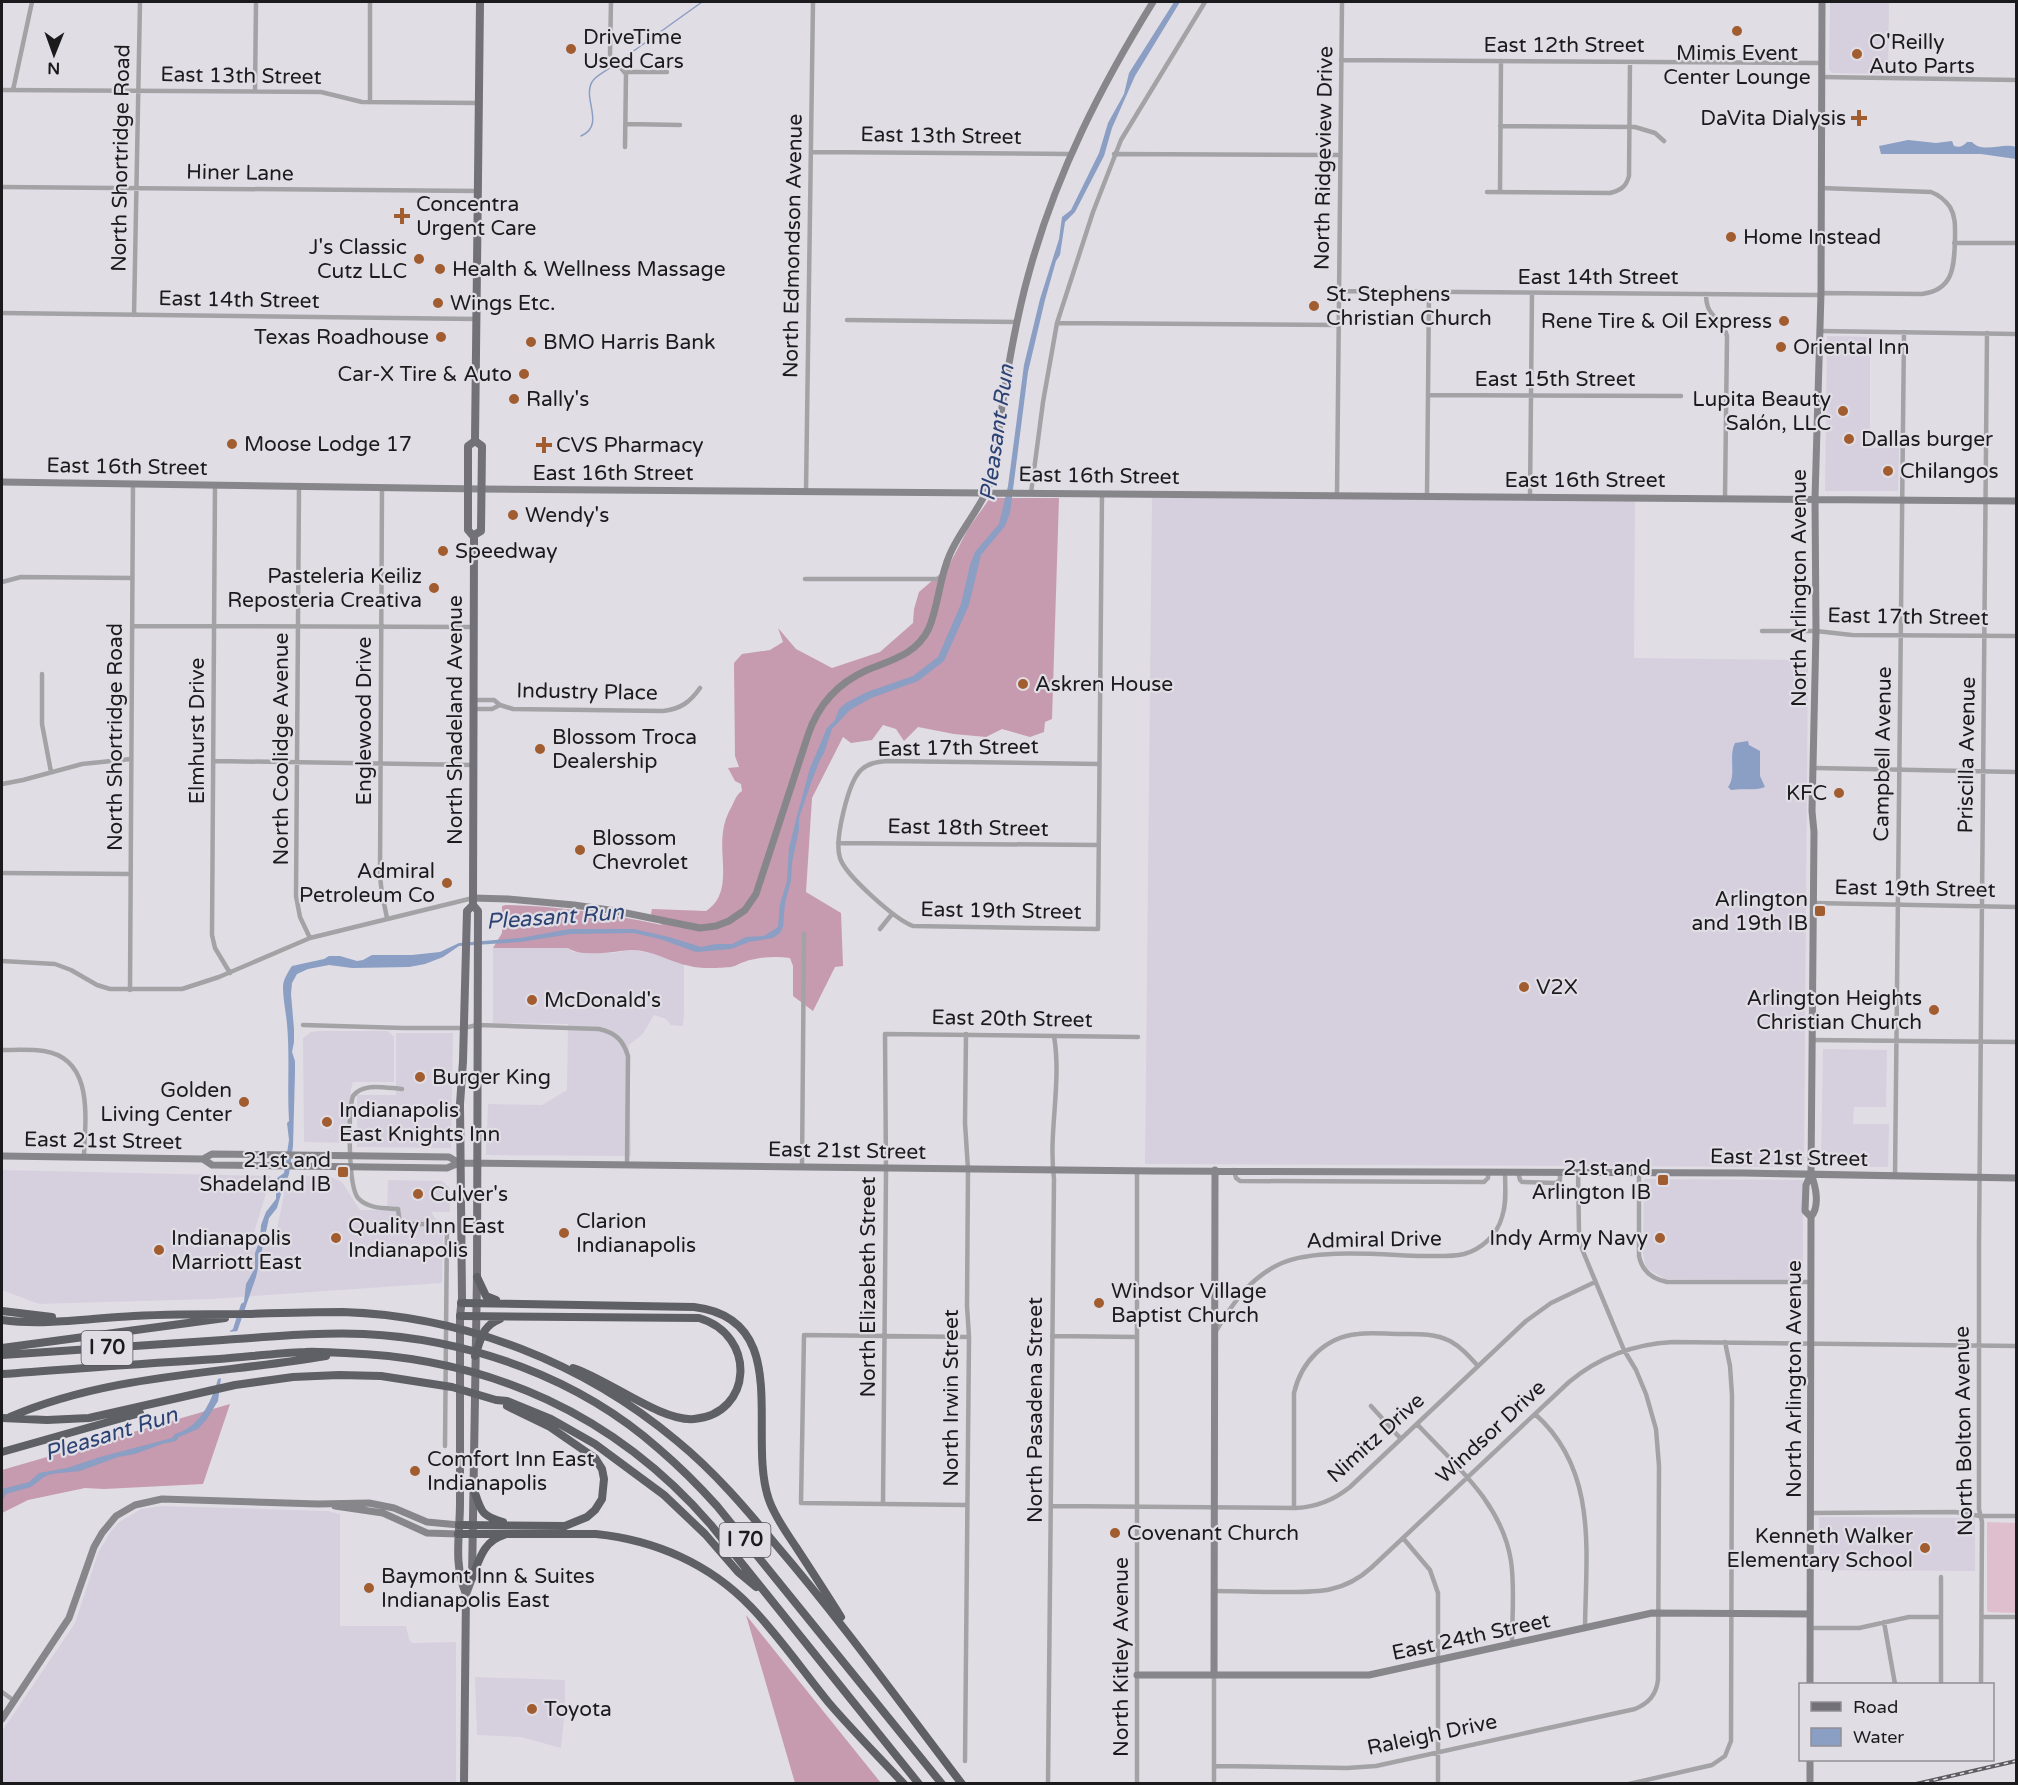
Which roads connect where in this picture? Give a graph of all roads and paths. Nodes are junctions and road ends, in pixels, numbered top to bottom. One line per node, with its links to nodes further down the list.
1 (32, 2): 21 (street)
2 (140, 2): 22 (street, North Shortridge Road)
3 (256, 2): 23 (street)
4 (370, 2): 24 (street)
5 (480, 2): 25 (main road, North Shadeland Avenue)
6 (611, 2): 16 (street)
7 (813, 2): 32 (street, North Edmondson Avenue)
8 (1153, 2): 33 (street)
9 (1205, 2): 34 (street)
10 (1342, 2): 12 (street, North Ridgeview Drive)
11 (1822, 2): 15 (street, North Arlington Avenue)
12 (1341, 60): 13 (street, East 12th Street); 35 (street, North Ridgeview Drive)
13 (1501, 61): 14 (street, East 12th Street); 28 (street)
14 (1630, 62): 15 (street, East 12th Street); 29 (street)
15 (1822, 63): 18 (street, North Arlington Avenue)
16 (624, 72): 17 (street); 26 (street)
17 (667, 72)
18 (1822, 77): 19 (street); 38 (street, North Arlington Avenue)
19 (2016, 80)
20 (2, 90): 21 (street, East 13th Street)
21 (13, 90): 22 (street, East 13th Street)
22 (139, 91): 23 (street, East 13th Street); 37 (street, North Shortridge Road)
23 (255, 91): 24 (street, East 13th Street)
24 (369, 102): 25 (street, East 13th Street)
25 (479, 103): 39 (main road, North Shadeland Avenue)
26 (626, 124): 27 (street); 31 (street)
27 (680, 125)
28 (1500, 126): 29 (street); 41 (street)
29 (1629, 127): 30 (street); 41 (street)
30 (1664, 141)
31 (625, 147)
32 (811, 152): 33 (street, East 13th Street); 71 (street, North Edmondson Avenue)
33 (1070, 154): 53 (street)
34 (1114, 154): 35 (street); 54 (street)
35 (1340, 155): 44 (street, North Ridgeview Drive)
36 (2, 187): 37 (street, Hiner Lane)
37 (138, 188): 39 (street, Hiner Lane); 50 (street, North Shortridge Road)
38 (1821, 188): 42 (street, East 14th Street); 48 (street, North Arlington Avenue)
39 (478, 191): 51 (main road, North Shadeland Avenue)
40 (1487, 192): 41 (street)
41 (1500, 192)
42 (1954, 243): 43 (street); 48 (street, East 14th Street)
43 (2016, 243)
44 (1339, 291): 45 (street, East 14th Street); 55 (street, North Ridgeview Drive)
45 (1429, 292): 46 (street, East 14th Street); 60 (street)
46 (1532, 293): 47 (street, East 14th Street); 61 (street)
47 (1706, 294): 48 (street, East 14th Street); 78 (street)
48 (1821, 294): 56 (street, North Arlington Avenue)
49 (2, 313): 50 (street, East 14th Street)
50 (134, 315): 51 (street, East 14th Street)
51 (476, 319): 63 (main road, North Shadeland Avenue)
52 (847, 320): 53 (street)
53 (1017, 322): 72 (street)
54 (1057, 323): 55 (street); 73 (street)
55 (1339, 325): 75 (street, North Ridgeview Drive)
56 (1820, 331): 57 (street); 79 (street, North Arlington Avenue)
57 (1904, 332): 58 (street); 80 (street, Campbell Avenue)
58 (1987, 333): 59 (street); 81 (street, Priscilla Avenue)
59 (2016, 334)
60 (1428, 395): 61 (street, East 15th Street); 76 (street)
61 (1531, 395): 62 (street, East 15th Street); 77 (street)
62 (1682, 396)
63 (475, 441): 69 (main road, North Shadeland Avenue); 70 (main road, North Shadeland Avenue)
64 (2, 482): 65 (street, East 16th Street)
65 (133, 484): 66 (street, East 16th Street); 84 (street, North Shortridge Road)
66 (215, 485): 67 (street, East 16th Street); 89 (street, Elmhurst Drive)
67 (299, 486): 68 (street, East 16th Street); 90 (street, North Coolidge Avenue)
68 (382, 488): 69 (street, East 16th Street); 92 (street, Englewood Drive)
69 (468, 489): 70 (street, East 16th Street); 83 (main road, North Shadeland Avenue)
70 (481, 489): 71 (street, East 16th Street); 83 (main road, North Shadeland Avenue)
71 (806, 491): 72 (street, East 16th Street)
72 (986, 492): 73 (street, East 16th Street); 86 (street)
73 (1031, 493): 74 (street, East 16th Street)
74 (1102, 493): 75 (street, East 16th Street); 107 (street)
75 (1337, 495): 76 (street, East 16th Street)
76 (1427, 495): 77 (street, East 16th Street)
77 (1530, 496): 78 (street, East 16th Street)
78 (1725, 498): 79 (street, East 16th Street)
79 (1815, 498): 80 (street, East 16th Street); 94 (street, North Arlington Avenue)
80 (1902, 499): 81 (street, East 16th Street); 95 (street, Campbell Avenue)
81 (1986, 500): 82 (street, East 16th Street); 96 (street, Priscilla Avenue)
82 (2016, 501)
83 (474, 535): 91 (main road, North Shadeland Avenue)
84 (132, 578): 87 (street); 88 (street, North Shortridge Road)
85 (805, 579): 86 (street)
86 (942, 579): 119 (street)
87 (2, 582)
88 (132, 627): 89 (street); 103 (street, North Shortridge Road)
89 (214, 627): 90 (street); 104 (street, Elmhurst Drive)
90 (298, 627): 92 (street); 105 (street, North Coolidge Avenue)
91 (474, 627): 92 (street); 100 (main road, North Shadeland Avenue)
92 (381, 628): 106 (street, Englewood Drive)
93 (1762, 631): 94 (street, East 17th Street)
94 (1816, 632): 95 (street, East 17th Street); 109 (street, North Arlington Avenue)
95 (1901, 635): 96 (street, East 17th Street); 110 (street, Campbell Avenue)
96 (1985, 636): 97 (street, East 17th Street); 111 (street, Priscilla Avenue)
97 (2016, 636)
98 (42, 674): 112 (street)
99 (700, 688): 101 (street, Industry Place)
100 (474, 700): 101 (street, Industry Place); 102 (main road, North Shadeland Avenue)
101 (500, 705): 102 (street, Industry Place)
102 (474, 709): 108 (main road, North Shadeland Avenue)
103 (131, 759): 112 (street); 118 (street, North Shortridge Road)
104 (214, 761): 105 (street); 132 (street, Elmhurst Drive)
105 (297, 762): 106 (street); 130 (street, North Coolidge Avenue)
106 (381, 764): 108 (street); 125 (street, Englewood Drive)
107 (1099, 764): 115 (street, East 17th Street); 116 (street)
108 (473, 765): 119 (main road, North Shadeland Avenue)
109 (1815, 768): 110 (street); 120 (street, North Arlington Avenue)
110 (1899, 770): 111 (street); 121 (street, Campbell Avenue)
111 (1983, 771): 113 (street); 122 (street, Priscilla Avenue)
112 (51, 772): 114 (street)
113 (2016, 772)
114 (2, 784)
115 (838, 843): 116 (street, East 18th Street); 124 (street, East 19th Street)
116 (1098, 845): 127 (street)
117 (2, 873): 118 (street)
118 (130, 874): 133 (street, North Shortridge Road)
119 (473, 902): 125 (street); 135 (main road, North Shadeland Avenue); 136 (main road, North Shadeland Avenue)
120 (1813, 903): 121 (street, East 19th Street); 141 (street, North Arlington Avenue)
121 (1898, 905): 122 (street, East 19th Street); 142 (street, Campbell Avenue)
122 (1982, 906): 123 (street, East 19th Street); 143 (street, Priscilla Avenue)
123 (2016, 907)
124 (892, 914): 126 (street); 127 (street, East 19th Street)
125 (387, 918): 130 (street)
126 (880, 929)
127 (1098, 929): 129 (street)
128 (804, 934): 154 (street)
129 (1103, 935)
130 (310, 938): 132 (street)
131 (2, 961): 133 (street)
132 (230, 973): 133 (street)
133 (130, 990)
134 (303, 1025): 136 (street)
135 (477, 1025): 136 (street); 152 (main road, North Shadeland Avenue); 153 (street)
136 (464, 1028): 151 (main road, North Shadeland Avenue)
137 (885, 1034): 138 (street, East 20th Street); 155 (street, North Elizabeth Street)
138 (966, 1034): 139 (street, East 20th Street); 156 (street, North Irwin Street)
139 (1054, 1036): 140 (street, East 20th Street); 157 (street, North Pasadena Street)
140 (1138, 1037)
141 (1812, 1040): 142 (street); 163 (street, North Arlington Avenue)
142 (1897, 1041): 143 (street); 164 (street, Campbell Avenue)
143 (1981, 1042): 144 (street); 165 (street, Priscilla Avenue)
144 (2016, 1042)
145 (2, 1050): 148 (street)
146 (402, 1089): 150 (street)
147 (2, 1156): 148 (street, East 21st Street)
148 (84, 1157): 149 (street, East 21st Street)
149 (203, 1159): 150 (street, East 21st Street); 150 (street, East 21st Street)
150 (351, 1161): 151 (street, East 21st Street); 204 (street)
151 (459, 1163): 152 (street, East 21st Street); 170 (main road, North Shadeland Avenue)
152 (477, 1163): 153 (street, East 21st Street); 167 (main road, North Shadeland Avenue)
153 (627, 1165): 154 (street, East 21st Street)
154 (802, 1167): 155 (street, East 21st Street)
155 (885, 1168): 156 (street, East 21st Street); 181 (street, North Elizabeth Street)
156 (968, 1169): 157 (street, East 21st Street); 183 (street, North Irwin Street)
157 (1053, 1170): 158 (street, East 21st Street); 182 (street, North Pasadena Street)
158 (1137, 1170): 159 (street, East 21st Street); 184 (street, North Kitley Avenue)
159 (1215, 1170): 160 (street, East 21st Street); 180 (street)
160 (1505, 1172): 161 (street, East 21st Street); 180 (street, Admiral Drive)
161 (1578, 1172): 162 (street, East 21st Street); 168 (street)
162 (1639, 1173): 163 (street, East 21st Street); 169 (street)
163 (1811, 1174): 164 (street, East 21st Street); 169 (street, North Arlington Avenue)
164 (1895, 1176): 165 (street, East 21st Street)
165 (1980, 1178): 166 (street, East 21st Street); 187 (street, North Bolton Avenue)
166 (2016, 1178)
167 (477, 1277): 171 (main road, North Shadeland Avenue); 172 (highway)
168 (1594, 1282): 190 (street); 195 (street, Nimitz Drive)
169 (1810, 1282): 186 (street, North Arlington Avenue)
170 (461, 1303): 171 (highway); 175 (main road, North Shadeland Avenue)
171 (475, 1303): 172 (highway); 176 (main road, North Shadeland Avenue)
172 (508, 1303): 236 (highway)
173 (2, 1311): 178 (highway)
174 (221, 1316): 178 (highway); 189 (highway); 194 (highway)
175 (460, 1316): 176 (highway); 217 (main road, North Shadeland Avenue)
176 (475, 1316): 177 (highway); 193 (main road, North Shadeland Avenue)
177 (506, 1317): 193 (highway); 194 (highway)
178 (84, 1318): 179 (highway)
179 (2, 1320)
180 (1215, 1331): 212 (street)
181 (885, 1336): 183 (street); 208 (street, North Elizabeth Street); 208 (street)
182 (1052, 1336): 184 (street); 210 (street, North Pasadena Street)
183 (969, 1337): 209 (street, North Irwin Street)
184 (1137, 1337): 211 (street, North Kitley Avenue)
185 (1725, 1342): 186 (street, Windsor Drive); 190 (street, Windsor Drive); 227 (street)
186 (1811, 1343): 187 (street, Windsor Drive); 214 (street, North Arlington Avenue)
187 (1979, 1345): 188 (street, Windsor Drive); 215 (street, North Bolton Avenue)
188 (2016, 1346)
189 (2, 1348)
190 (1624, 1350): 200 (street, Windsor Drive); 226 (street)
191 (344, 1353): 196 (highway, I 70); 201 (highway); 225 (highway, I 70)
192 (2, 1355): 254 (highway, I 70)
193 (475, 1356): 207 (main road, North Shadeland Avenue)
194 (553, 1362): 236 (highway)
195 (1478, 1366): 202 (street, Nimitz Drive); 213 (street)
196 (2, 1374)
197 (187, 1397): 198 (highway); 201 (highway); 205 (highway)
198 (496, 1400): 219 (highway); 225 (highway)
199 (1371, 1406): 203 (street)
200 (1535, 1414): 206 (street, Windsor Drive); 234 (street)
201 (3, 1419)
202 (1417, 1424): 203 (street, Nimitz Drive); 206 (street)
203 (1401, 1438): 213 (street, Nimitz Drive)
204 (445, 1446)
205 (2, 1452)
206 (1467, 1477): 220 (street, Windsor Drive); 235 (street)
207 (474, 1490): 218 (main road, North Shadeland Avenue); 219 (highway)
208 (883, 1504): 209 (street)
209 (967, 1505): 248 (street, North Irwin Street)
210 (1051, 1506): 211 (street, Nimitz Drive); 256 (street, North Pasadena Street)
211 (1138, 1507): 212 (street, Nimitz Drive); 238 (street, North Kitley Avenue)
212 (1215, 1507): 213 (street, Nimitz Drive); 223 (street)
213 (1294, 1508)
214 (1810, 1513): 215 (street); 228 (street, North Arlington Avenue)
215 (1980, 1516): 216 (street); 230 (street, North Bolton Avenue)
216 (2016, 1516)
217 (459, 1529): 218 (highway); 224 (main road, North Shadeland Avenue); 245 (street)
218 (473, 1529): 219 (highway); 222 (main road, North Shadeland Avenue)
219 (513, 1530): 222 (highway); 252 (highway)
220 (1403, 1538): 223 (street, Windsor Drive); 237 (street)
221 (1941, 1577): 229 (street)
222 (472, 1578): 224 (main road, North Shadeland Avenue)
223 (1215, 1591): 239 (street)
224 (466, 1594): 251 (main road, North Shadeland Avenue)
225 (776, 1606): 253 (highway, I 70)
226 (1659, 1614): 227 (street, East 24th Street); 234 (street, East 24th Street); 247 (street, Raleigh Drive)
227 (1732, 1614): 228 (street, East 24th Street); 260 (street)
228 (1810, 1614): 233 (street, North Arlington Avenue)
229 (1941, 1617): 232 (street); 242 (street)
230 (1982, 1617): 231 (street); 243 (street, North Bolton Avenue)
231 (2016, 1617)
232 (1884, 1622): 233 (street); 241 (street)
233 (1810, 1628): 240 (street, North Arlington Avenue)
234 (1585, 1629): 235 (street, East 24th Street)
235 (1512, 1645): 237 (street, East 24th Street)
236 (858, 1646): 255 (highway)
237 (1438, 1661): 239 (street, East 24th Street); 247 (street)
238 (1137, 1675): 239 (street, East 24th Street); 257 (street, North Kitley Avenue)
239 (1214, 1675): 250 (street)
240 (1810, 1683)
241 (1895, 1683)
242 (1941, 1683)
243 (1982, 1683)
244 (2, 1692): 245 (street)
245 (13, 1700): 246 (street)
246 (2, 1719)
247 (1438, 1752): 250 (street, Raleigh Drive); 259 (street)
248 (965, 1761)
249 (1810, 1761): 261 (street)
250 (1214, 1766): 258 (street)
251 (464, 1784)
252 (904, 1784)
253 (919, 1784)
254 (942, 1784)
255 (962, 1784)
256 (1048, 1784)
257 (1137, 1784)
258 (1214, 1784)
259 (1438, 1784)
260 (1629, 1784)
261 (1810, 1784)

